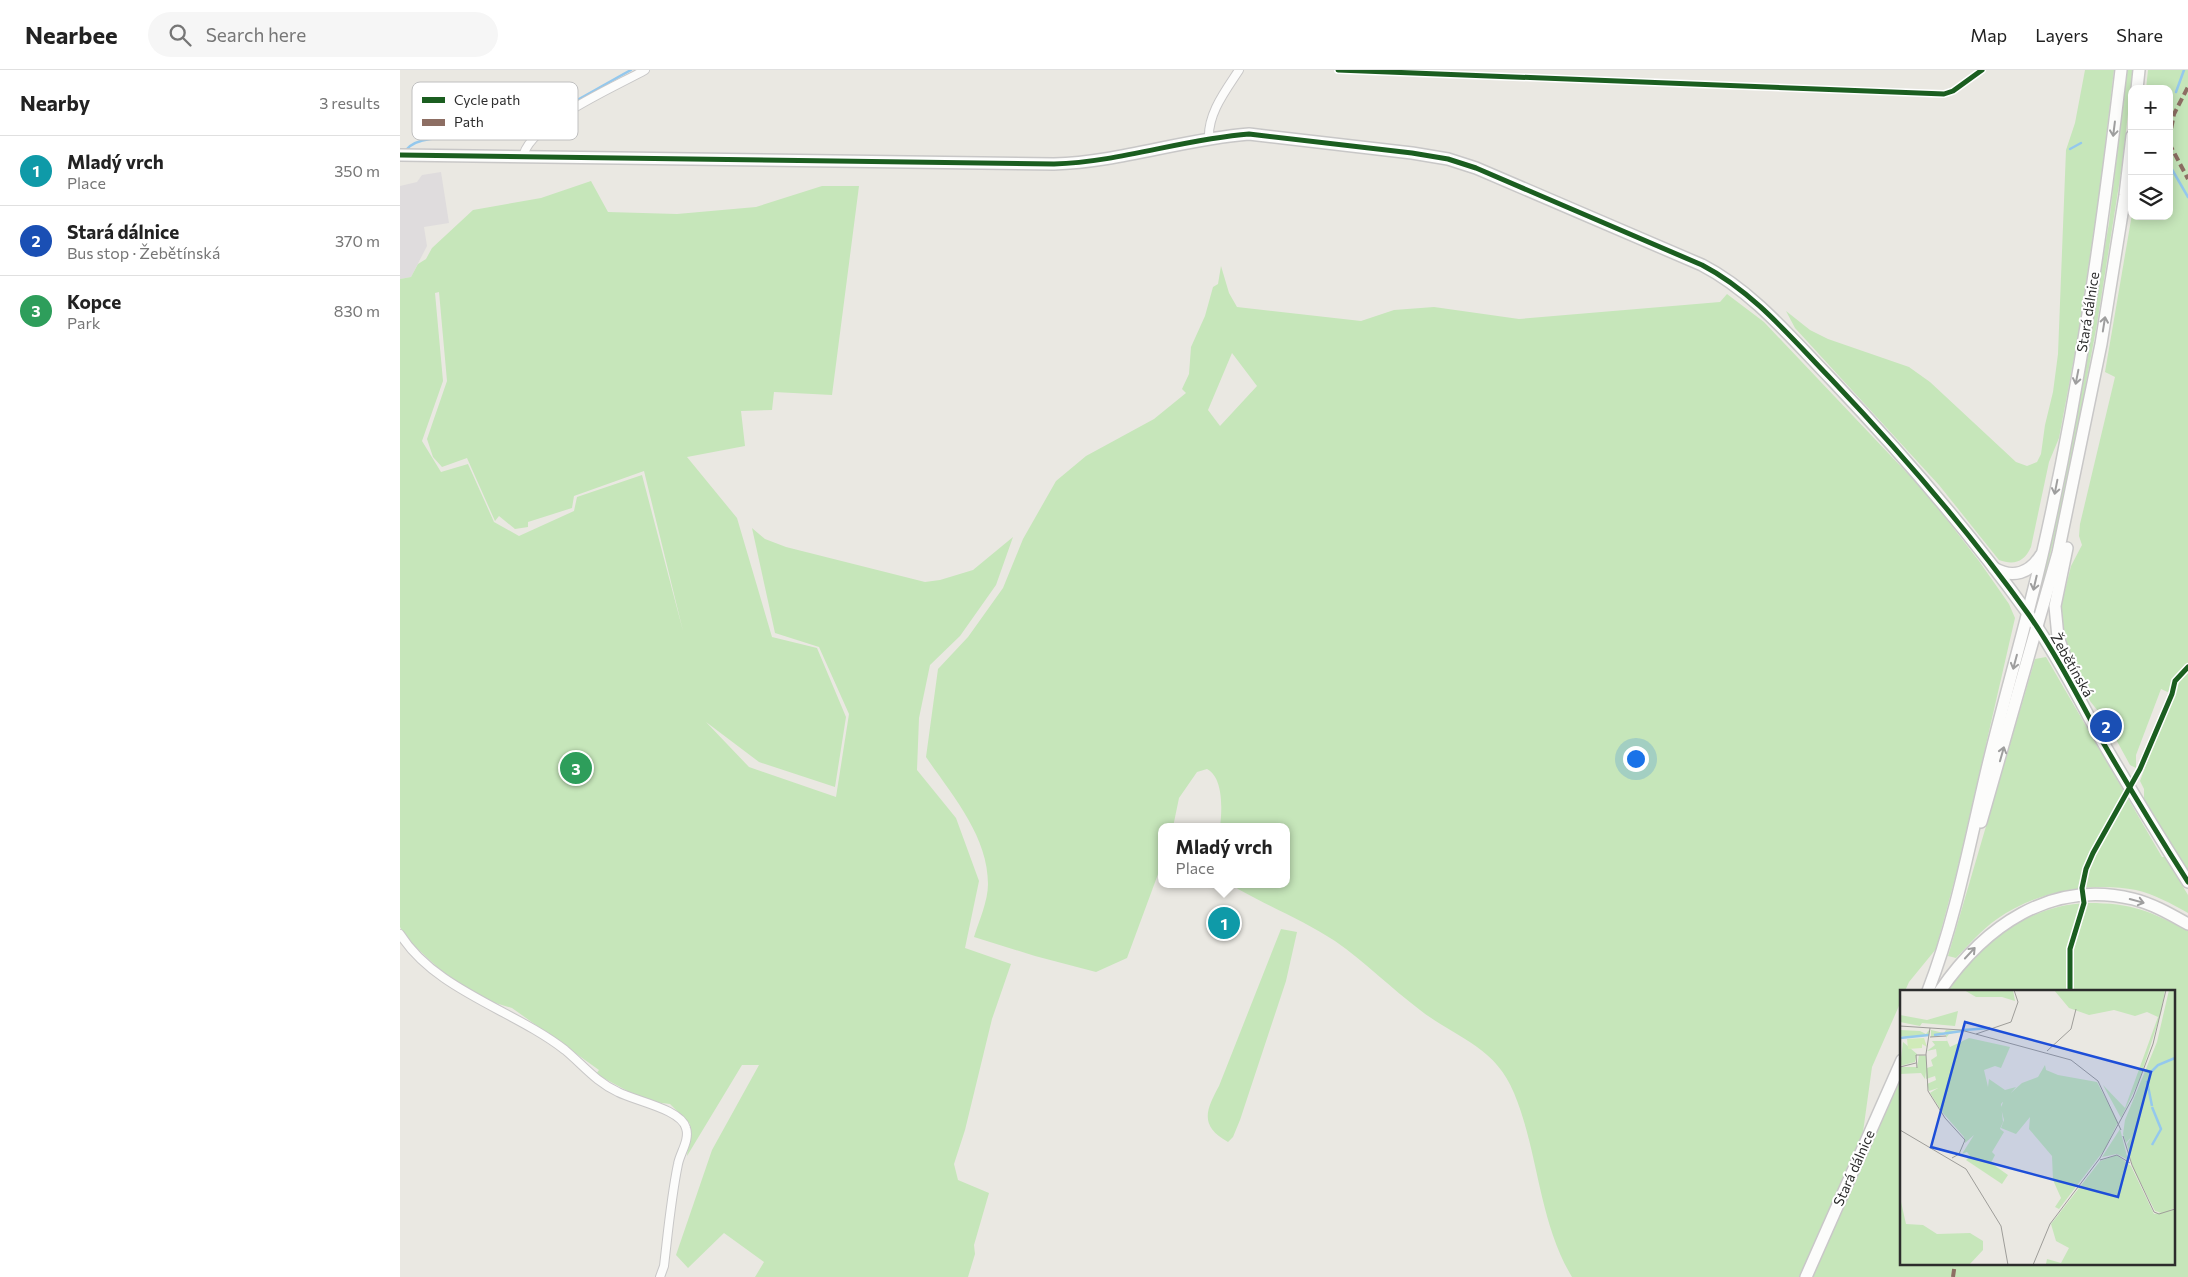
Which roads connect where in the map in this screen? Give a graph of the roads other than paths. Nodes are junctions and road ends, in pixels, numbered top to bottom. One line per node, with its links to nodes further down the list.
1 (645, 70): 6 (street)
2 (1239, 70): 8 (street)
3 (2139, 70): 5 (street)
4 (2120, 75): 13 (street, Stará dálnice, one-way to 13)
5 (2137, 85)
6 (578, 107)
7 (531, 140): 10 (street)
8 (1209, 140): 10 (street, Žebětínská); 14 (street, Žebětínská)
9 (403, 155): 10 (street, Žebětínská)
10 (523, 158)
11 (2128, 175): 12 (street, Stará dálnice, one-way to 11)
12 (2075, 475): 16 (street, Stará dálnice); 17 (street)
13 (2043, 551): 14 (street); 15 (street, Stará dálnice, one-way to 15)
14 (1994, 568): 15 (street, Žebětínská)
15 (2028, 615): 16 (street, Žebětínská); 18 (street, Stará dálnice, one-way to 18)
16 (2038, 629): 17 (street, Žebětínská); 18 (street, Stará dálnice, one-way to 16)
17 (2084, 708): 19 (street, Žebětínská)
18 (1964, 873): 22 (street, Stará dálnice)
19 (2188, 882)
20 (2188, 924): 23 (street, one-way to 20)
21 (400, 934): 25 (street)
22 (1928, 990)
23 (1941, 990)
24 (1900, 1065): 26 (street, Stará dálnice)
25 (660, 1277)
26 (1806, 1277)

